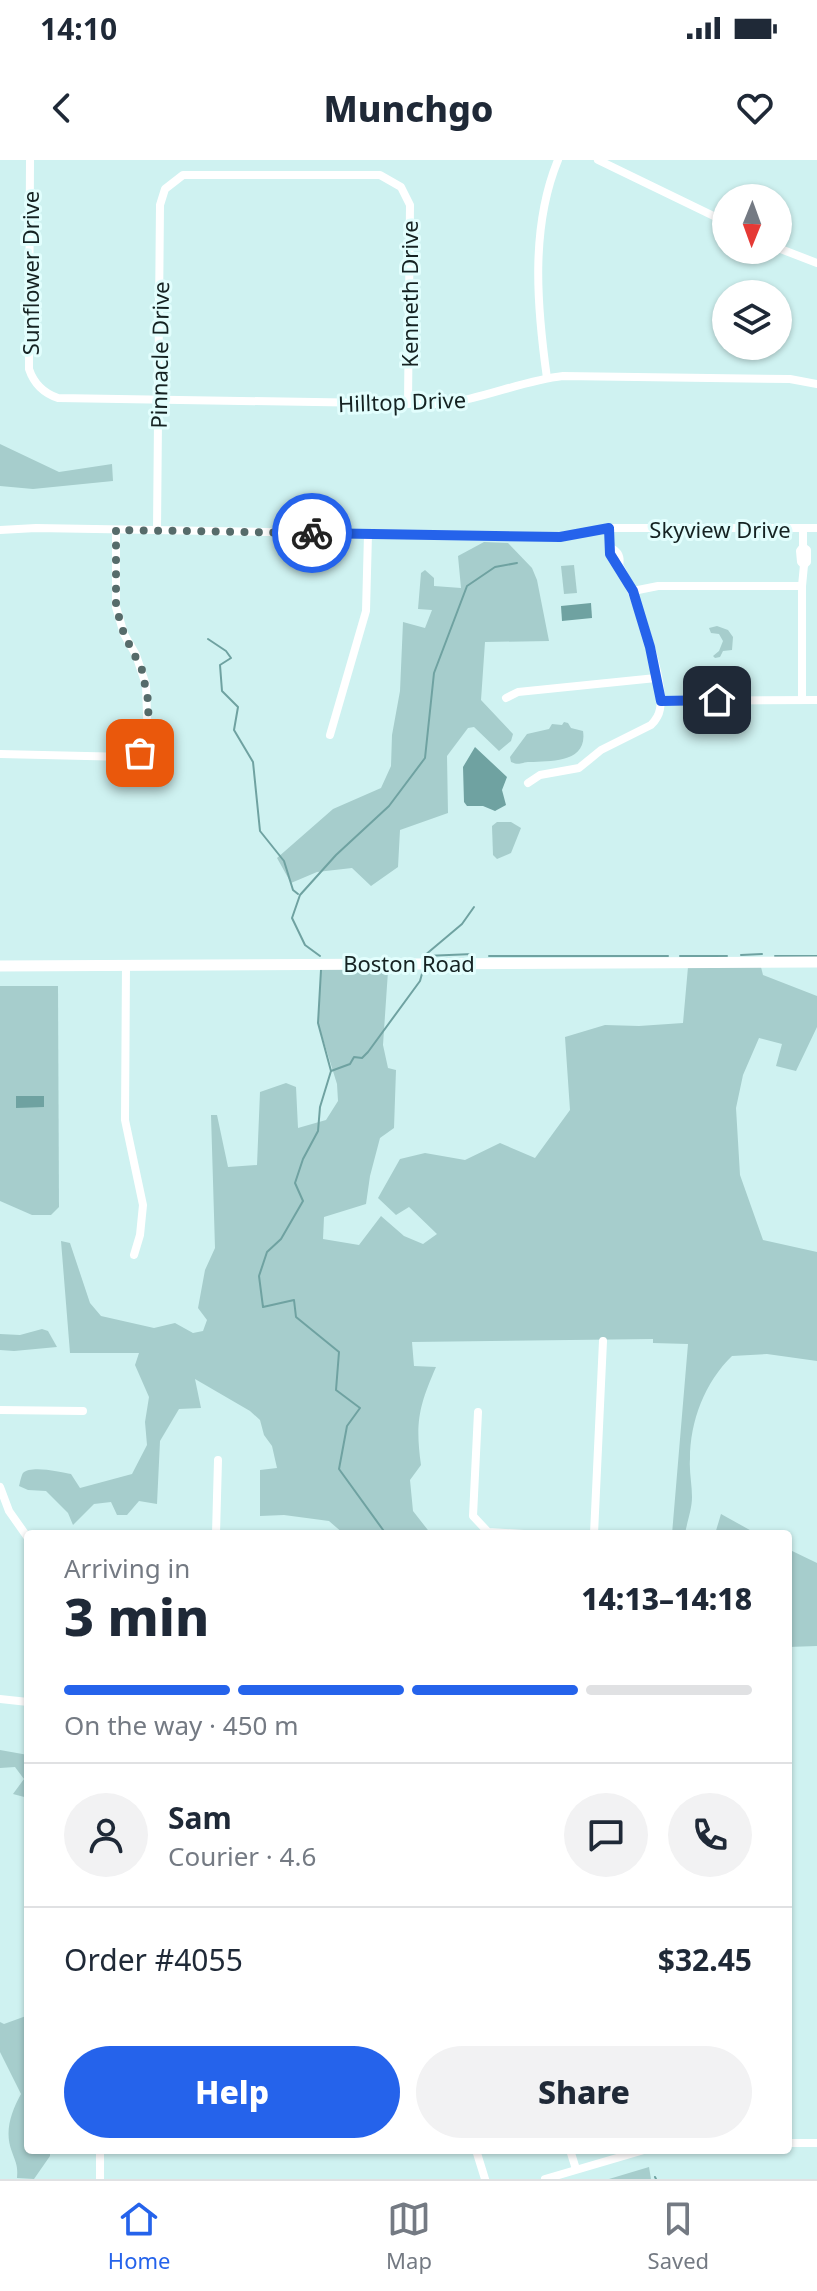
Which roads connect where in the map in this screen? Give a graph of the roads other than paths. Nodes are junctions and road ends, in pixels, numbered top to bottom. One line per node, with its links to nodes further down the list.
1 (30, 160): 10 (street, Sunflower Drive)
2 (558, 160): 8 (street)
3 (598, 160): 5 (street)
4 (171, 182): 11 (street, Pinnacle Drive); 12 (street, Kenneth Drive)
5 (712, 215)
6 (792, 253): 7 (street)
7 (817, 263)
8 (547, 378): 9 (street, Hilltop Drive); 12 (street, Hilltop Drive)
9 (817, 384)
10 (36, 385): 11 (street, Hilltop Drive)
11 (158, 401): 12 (street, Hilltop Drive); 18 (street, Pinnacle Drive)
12 (408, 404)
13 (609, 528): 14 (street, Skyview Drive); 19 (street, Skyview Drive); 21 (street)
14 (803, 528): 15 (street, Skyview Drive); 20 (street)
15 (817, 528)
16 (0, 530): 17 (street, Skyview Drive)
17 (116, 530): 18 (street, Skyview Drive); 28 (street)
18 (157, 530): 19 (street, Skyview Drive)
19 (368, 534): 27 (street)
20 (802, 586): 21 (street); 24 (street)
21 (633, 591): 22 (street)
22 (656, 678): 23 (street); 26 (street)
23 (506, 698)
24 (802, 699): 25 (street); 26 (street)
25 (817, 700)
26 (661, 701): 29 (street)
27 (330, 735)
28 (0, 754)
29 (528, 783)
30 (817, 962): 31 (street, Boston Road)
31 (126, 964): 32 (street, Boston Road); 33 (street)
32 (0, 966)
33 (134, 1255)
34 (603, 1341): 42 (street)
35 (0, 1410): 36 (street)
36 (83, 1411)
37 (478, 1412): 41 (street)
38 (218, 1460): 40 (street)
39 (0, 1487): 43 (street)
40 (216, 1530)
41 (486, 1530)
42 (594, 1530)
43 (24, 1532)
44 (0, 1699): 45 (street)
45 (24, 1702)
46 (792, 2143): 47 (street)
47 (817, 2143)
48 (100, 2154): 53 (street)
49 (477, 2154): 54 (street)
50 (571, 2154): 52 (street)
51 (630, 2154): 52 (street)
52 (576, 2169): 55 (street)
53 (100, 2179)
54 (485, 2179)
55 (545, 2179)

